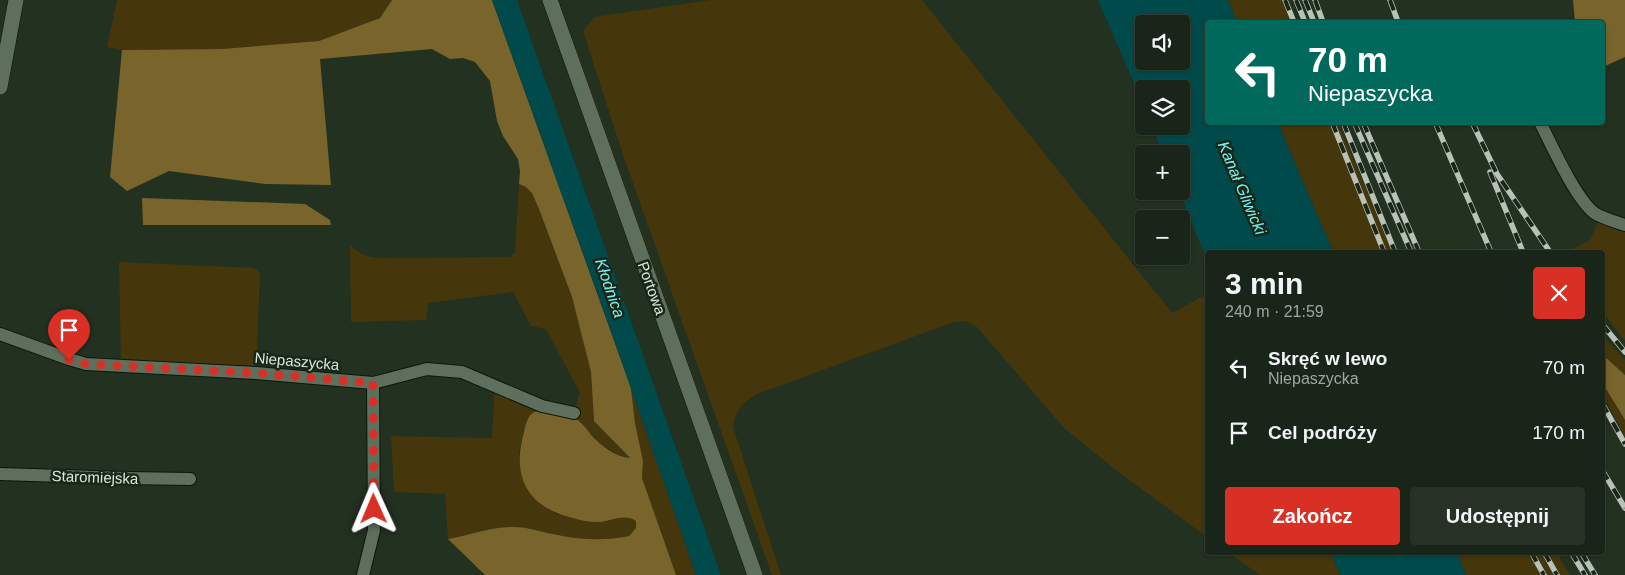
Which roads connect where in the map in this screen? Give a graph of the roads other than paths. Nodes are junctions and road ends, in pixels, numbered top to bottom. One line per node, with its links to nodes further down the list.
1 (16, 0): 3 (street)
2 (550, 0): 12 (street, Portowa)
3 (0, 87)
4 (1542, 125): 5 (street)
5 (1625, 225)
6 (0, 334): 7 (street, Niepaszycka)
7 (373, 383): 8 (street, Niepaszycka); 11 (street)
8 (574, 413)
9 (0, 474): 10 (street, Staromiejska)
10 (190, 478)
11 (363, 575)
12 (755, 575)

